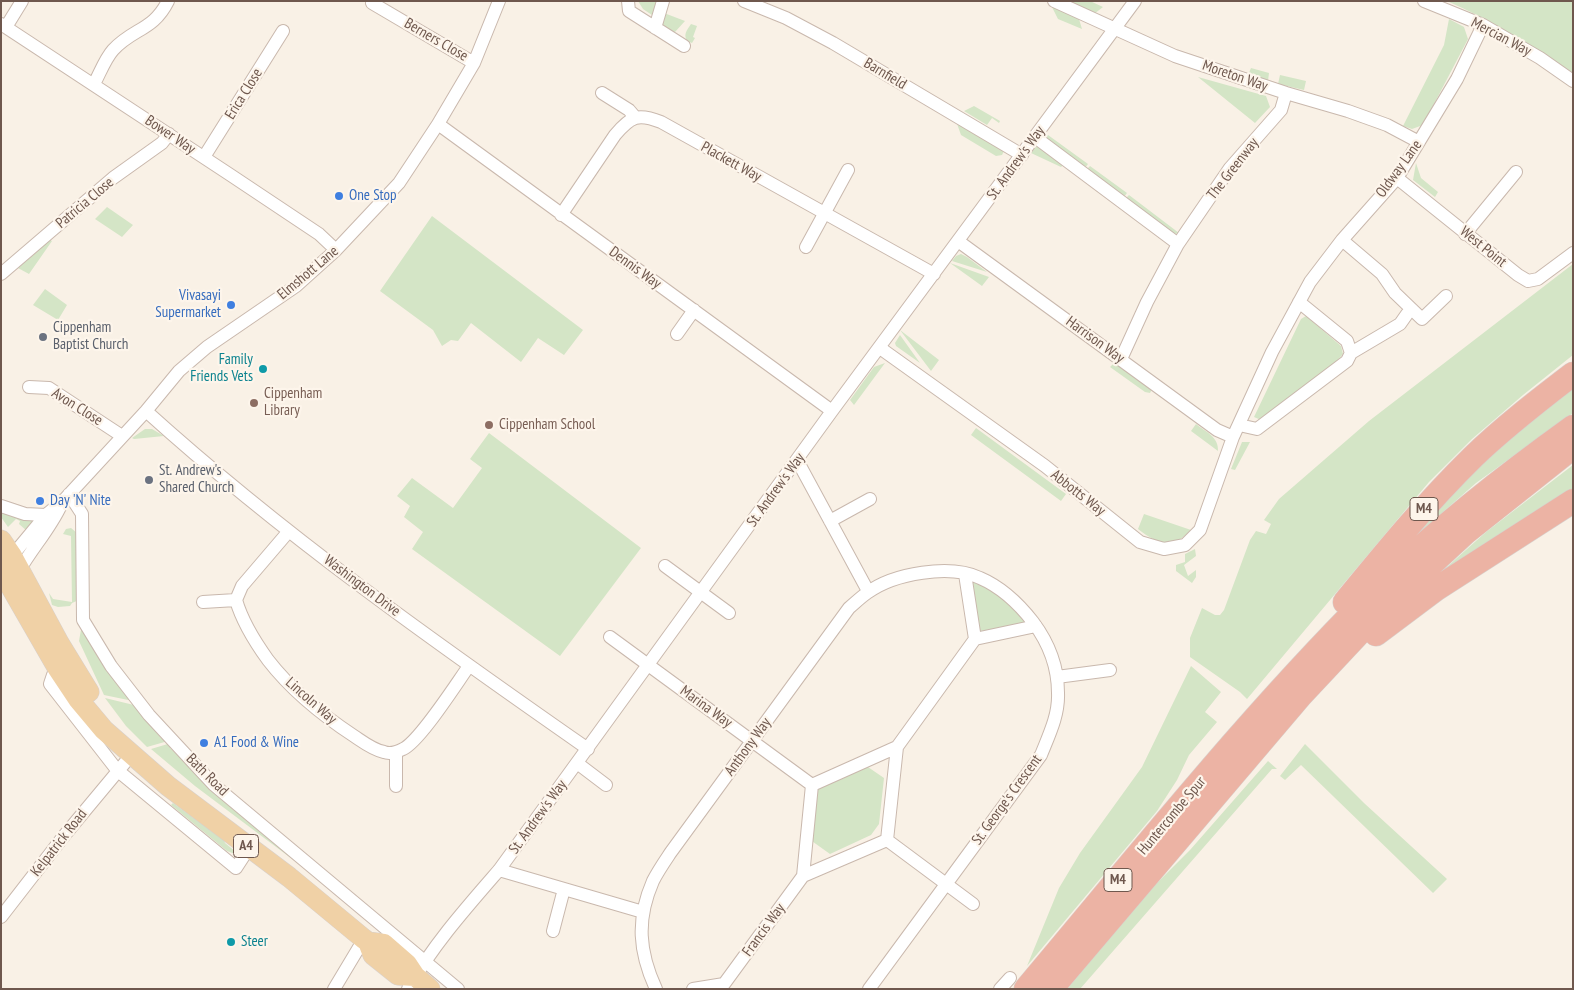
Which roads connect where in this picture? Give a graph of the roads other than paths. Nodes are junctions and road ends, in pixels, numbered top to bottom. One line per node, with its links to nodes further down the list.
1 (22, 1): 11 (street)
2 (168, 1): 19 (street)
3 (499, 1): 17 (street, Elmshott Lane)
4 (628, 1): 13 (street)
5 (663, 1): 13 (street)
6 (744, 1): 27 (street, Barnfield)
7 (1054, 1): 14 (street, Moreton Way)
8 (1135, 1): 14 (street, St. Andrew's Way)
9 (1424, 1): 12 (street, Mercian Way)
10 (371, 4): 17 (street, Berners Close)
11 (4, 25): 19 (street, Bower Way)
12 (1483, 25): 18 (street, Mercian Way); 26 (street, Oldway Lane)
13 (655, 28): 16 (street)
14 (1116, 29): 21 (street, Moreton Way); 25 (street, St. Andrew's Way)
15 (283, 31): 28 (street, Erica Close)
16 (684, 46)
17 (474, 63): 23 (street, Elmshott Lane)
18 (1573, 81)
19 (94, 84): 24 (street, Bower Way)
20 (602, 93): 22 (street)
21 (1286, 93): 26 (street, Moreton Way); 37 (street, The Greenway)
22 (634, 117): 32 (street, Plackett Way); 33 (street)
23 (438, 124): 33 (street, Dennis Way); 39 (street, Elmshott Lane)
24 (169, 134): 28 (street, Bower Way); 41 (street, Patricia Close)
25 (1035, 137): 27 (street, St. Andrew's Way); 37 (street)
26 (1419, 142): 31 (street, Oldway Lane)
27 (1022, 155): 36 (street, St. Andrew's Way)
28 (204, 157): 39 (street, Bower Way)
29 (848, 170): 32 (street)
30 (1516, 172): 34 (street)
31 (1397, 178): 34 (street, West Point); 35 (street, Oldway Lane)
32 (824, 214): 38 (street); 42 (street, Plackett Way)
33 (561, 215): 45 (street, Dennis Way)
34 (1466, 234): 40 (street, West Point)
35 (1342, 240): 43 (street); 44 (street, Oldway Lane)
36 (958, 241): 42 (street, St. Andrew's Way); 50 (street, Harrison Way)
37 (1178, 244): 50 (street, The Greenway)
38 (806, 247)
39 (336, 250): 53 (street, Elmshott Lane)
40 (1573, 253)
41 (1, 274)
42 (934, 274): 48 (street, St. Andrew's Way)
43 (1446, 296)
44 (1299, 302): 49 (street); 55 (street, Oldway Lane)
45 (694, 310): 47 (street); 54 (street, Dennis Way)
46 (1407, 314): 49 (street)
47 (677, 334)
48 (880, 348): 54 (street, St. Andrew's Way); 58 (street, Abbotts Way)
49 (1351, 353): 55 (street)
50 (1121, 359): 58 (street, Harrison Way)
51 (1573, 374): 81 (highway, M4)
52 (30, 387): 57 (street, Avon Close)
53 (146, 411): 57 (street, Elmshott Lane); 67 (street, Washington Drive)
54 (832, 411): 60 (street, St. Andrew's Way)
55 (1239, 425): 58 (street, Oldway Lane)
56 (1573, 427): 81 (highway, M4)
57 (122, 436): 61 (street, Elmshott Lane)
58 (1233, 437)
59 (1573, 448): 85 (highway, M4)
60 (798, 460): 66 (street); 72 (street, St. Andrew's Way)
61 (66, 497): 65 (street, Elmshott Lane); 68 (street, Elmshott Lane); 107 (street, Bath Road)
62 (870, 499): 66 (street)
63 (1573, 501): 85 (highway, M4)
64 (1, 506): 65 (street)
65 (46, 515): 68 (street, Elmshott Lane)
66 (830, 521): 71 (street)
67 (289, 531): 73 (street); 80 (street, Washington Drive)
68 (8, 559): 82 (main road, Bath Road / A4); 89 (main road, Bath Road / A4)
69 (665, 566): 72 (street)
70 (965, 574): 71 (street, St. George's Crescent); 76 (street, St. George's Crescent); 78 (street)
71 (868, 591): 86 (street, Anthony Way)
72 (702, 592): 75 (street); 79 (street, St. Andrew's Way)
73 (236, 600): 74 (street); 90 (street, Lincoln Way)
74 (203, 602)
75 (729, 613)
76 (1036, 626): 78 (street); 84 (street, St. George's Crescent)
77 (610, 637): 79 (street, Marina Way)
78 (975, 639): 87 (street)
79 (649, 665): 86 (street, Marina Way); 88 (street, St. Andrew's Way)
80 (469, 666): 88 (street, Washington Drive); 90 (street)
81 (1301, 668): 108 (highway, Huntercombe Spur / M4)
82 (58, 669): 89 (main road, Bath Road / A4); 92 (street)
83 (1110, 670): 84 (street)
84 (1057, 677): 100 (street, St. George's Crescent)
85 (1301, 695): 116 (highway, Huntercombe Spur / M4)
86 (753, 741): 94 (street, Marina Way); 103 (street, Anthony Way)
87 (897, 747): 94 (street); 96 (street)
88 (588, 749): 91 (street, St. Andrew's Way)
89 (130, 751): 92 (street, Kelpatrick Road); 97 (main road, Bath Road / A4)
90 (396, 752): 95 (street)
91 (577, 763): 93 (street); 98 (street, St. Andrew's Way)
92 (117, 770): 97 (street); 104 (street, Kelpatrick Road)
93 (606, 785)
94 (812, 785): 99 (street)
95 (396, 786)
96 (887, 840): 99 (street); 100 (street)
97 (249, 848): 106 (main road, Bath Road / A4)
98 (499, 870): 101 (street); 107 (street, St. Andrew's Way)
99 (803, 876): 109 (street, Francis Way)
100 (946, 884): 102 (street); 110 (street, St. George's Crescent)
101 (564, 889): 103 (street); 105 (street)
102 (973, 904)
103 (643, 912): 113 (street)
104 (1, 917)
105 (553, 931)
106 (366, 940): 107 (main road, Bath Road / A4); 111 (street)
107 (420, 978): 112 (street, Bath Road)
108 (1018, 984): 115 (street)
109 (725, 986): 114 (street)
110 (873, 987)
111 (334, 989)
112 (458, 989)
113 (656, 989)
114 (693, 989)
115 (1000, 989)
116 (1051, 989)

